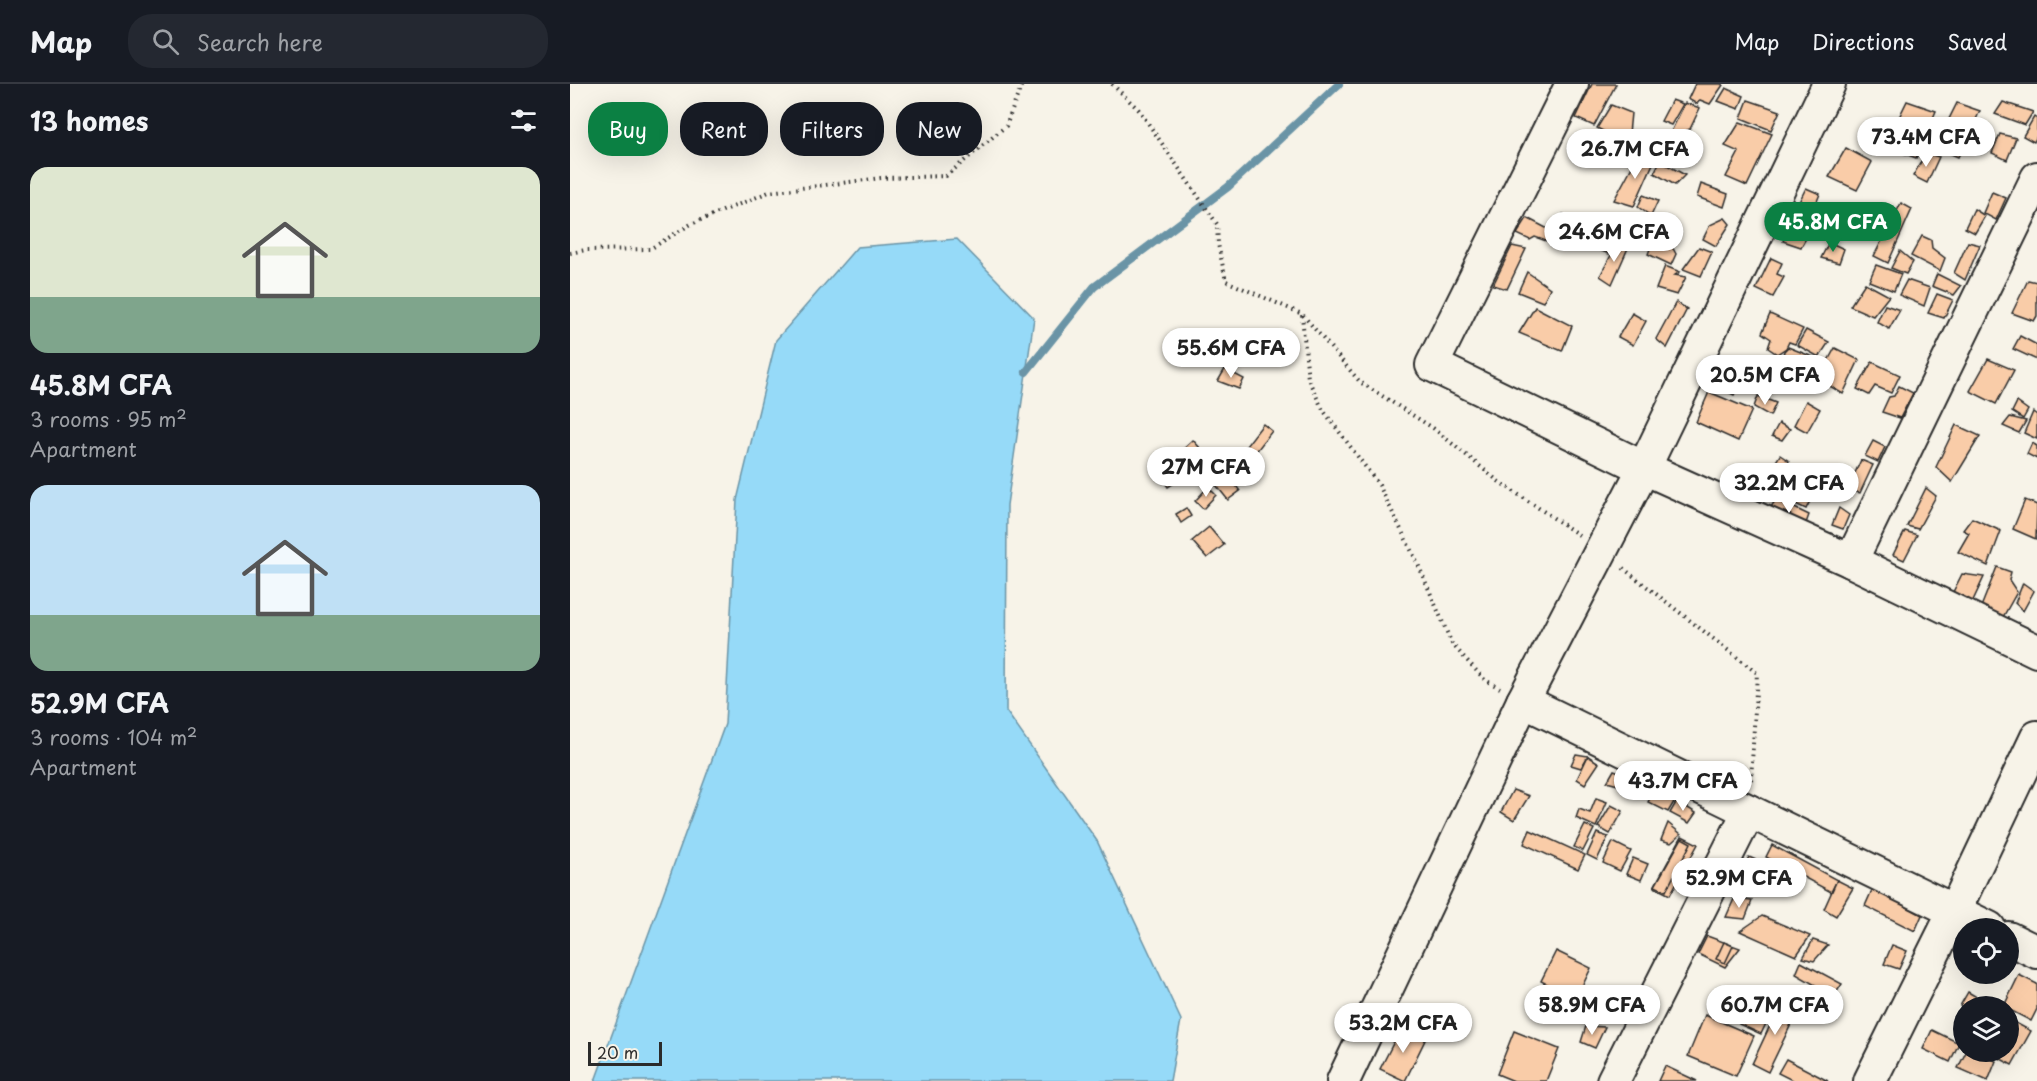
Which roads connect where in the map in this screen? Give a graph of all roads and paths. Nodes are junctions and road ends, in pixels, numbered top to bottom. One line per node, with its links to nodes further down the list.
1 (1022, 84): 6 (path)
2 (1112, 84): 7 (path)
3 (1572, 84): 8 (street)
4 (1829, 84): 8 (street)
5 (2037, 178): 10 (street)
6 (570, 253)
7 (1302, 314): 9 (path); 12 (path)
8 (1644, 468): 9 (street); 10 (street)
9 (1601, 551): 12 (street); 14 (path)
10 (1851, 561): 11 (street)
11 (2037, 651)
12 (1523, 701): 14 (street); 19 (street)
13 (2037, 737): 15 (street)
14 (1749, 812): 15 (street); 20 (street)
15 (1954, 912): 16 (street); 21 (street)
16 (1967, 918)
17 (2019, 943): 18 (street)
18 (2037, 952)
19 (1346, 1080)
20 (1613, 1081)
21 (1870, 1081)

